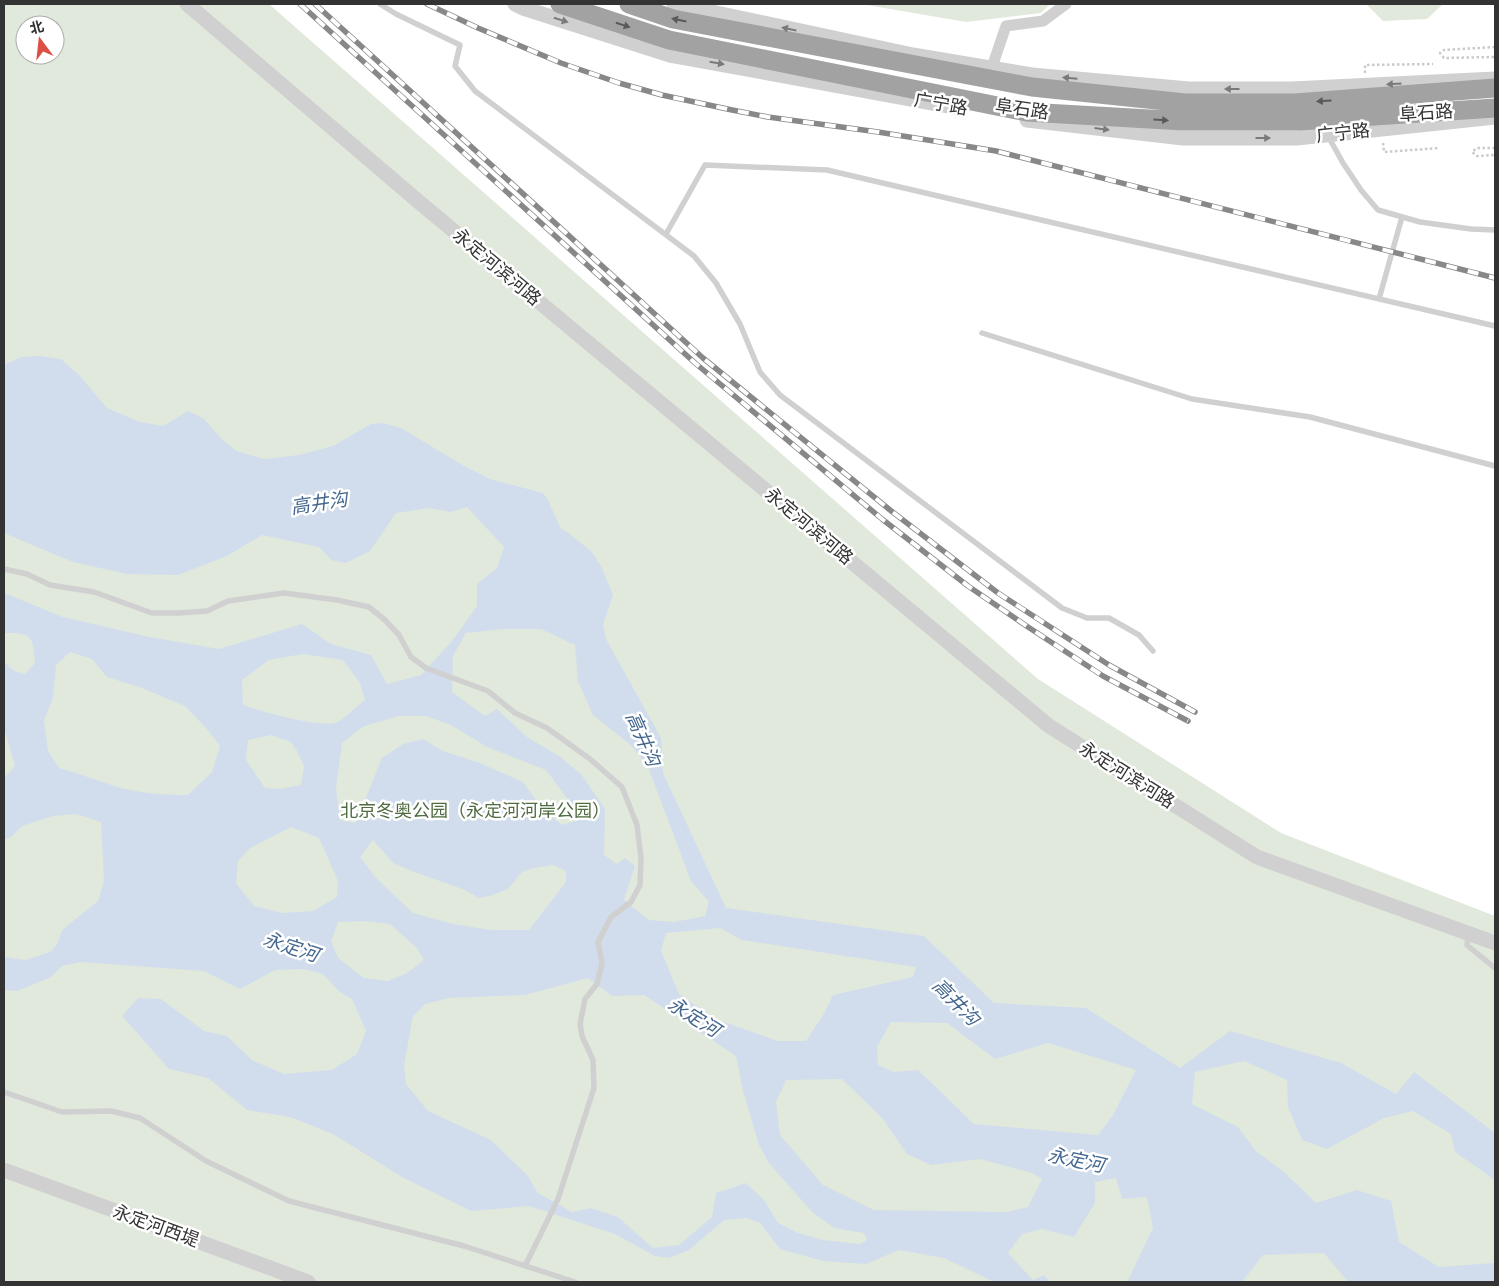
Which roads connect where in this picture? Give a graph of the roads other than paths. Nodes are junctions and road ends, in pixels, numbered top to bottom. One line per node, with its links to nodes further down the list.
1 (187, 4): 23 (street, 永定河滨河路)
2 (380, 4): 16 (lane)
3 (515, 4): 13 (street, 广宁路, one-way to 13)
4 (560, 4): 11 (highway, 阜石路, one-way to 11)
5 (629, 4): 10 (highway, 阜石路, one-way to 5)
6 (674, 4): 8 (street, one-way to 6)
7 (1066, 4): 8 (street)
8 (992, 67): 9 (street, one-way to 8)
9 (1495, 79)
10 (1495, 88)
11 (1495, 108)
12 (1495, 117): 13 (street, 广宁路)
13 (1327, 134): 14 (lane)
14 (1402, 216): 15 (lane); 17 (lane)
15 (1495, 230)
16 (666, 234): 17 (lane); 22 (lane)
17 (1380, 299): 18 (lane)
18 (1495, 326)
19 (982, 333): 20 (lane)
20 (1495, 466)
21 (4, 569): 28 (lane)
22 (1153, 652)
23 (1468, 934): 24 (street, 永定河滨河路); 25 (lane)
24 (1495, 944)
25 (1495, 968)
26 (4, 1092): 28 (lane)
27 (4, 1170): 29 (street, 永定河西堤)
28 (525, 1266): 30 (lane)
29 (308, 1282)
30 (575, 1282)

